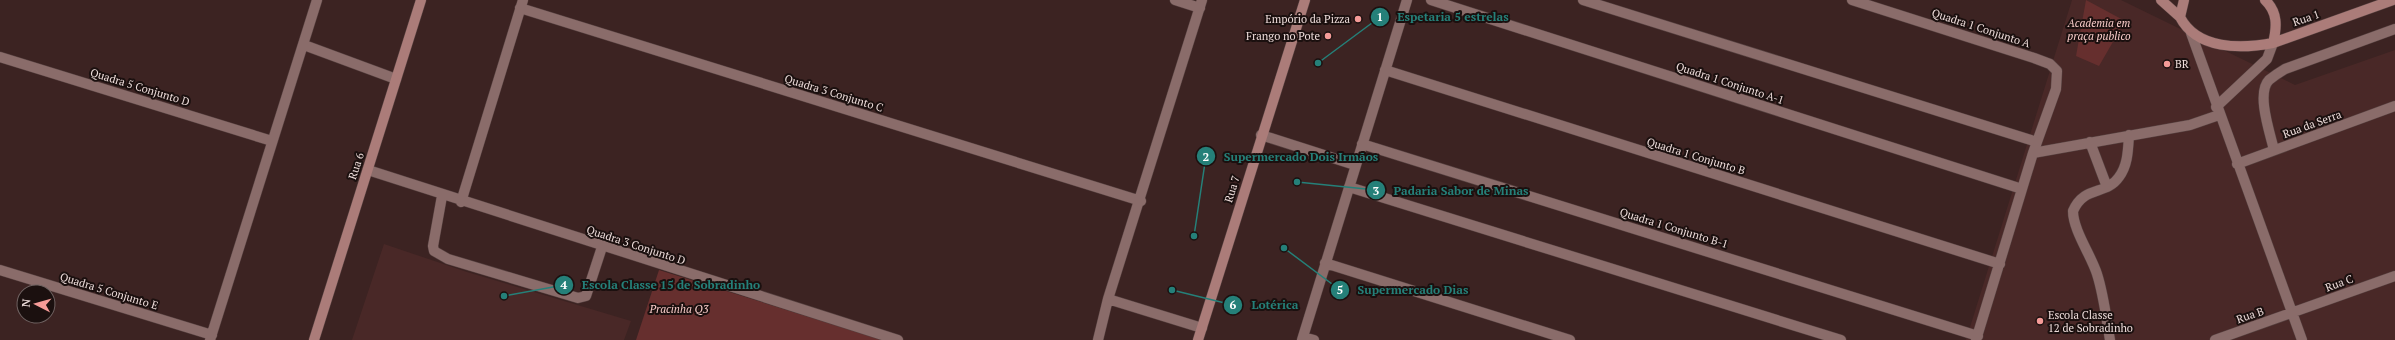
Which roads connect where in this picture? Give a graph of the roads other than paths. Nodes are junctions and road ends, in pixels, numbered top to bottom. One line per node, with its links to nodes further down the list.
1 (317, 0): 18 (street)
2 (421, 0): 22 (main road, Rua 6)
3 (1175, 0): 14 (street)
4 (1305, 0): 27 (main road, Rua 7)
5 (1408, 0): 21 (street)
6 (1431, 0): 40 (street, Quadra 1 Conjunto A-1)
7 (1583, 0): 30 (street)
8 (1852, 0): 30 (street, Quadra 1 Conjunto A)
9 (2161, 0): 15 (main road)
10 (2184, 0): 15 (main road)
11 (2264, 0): 19 (main road)
12 (2393, 0): 19 (main road, Rua 1)
13 (521, 4): 42 (street, Quadra 3 Conjunto C); 43 (street)
14 (1201, 4): 42 (street)
15 (2180, 17): 17 (main road)
16 (2395, 29): 33 (street)
17 (2191, 33): 19 (main road, Rua 1); 23 (street)
18 (304, 44): 22 (street); 29 (street)
19 (2273, 44): 24 (street)
20 (0, 57): 29 (street, Quadra 5 Conjunto D)
21 (1385, 70): 32 (street); 46 (street, Quadra 1 Conjunto B)
22 (396, 79): 37 (main road, Rua 6)
23 (2210, 86): 24 (street); 26 (street)
24 (2234, 90): 26 (street)
25 (2395, 106): 33 (street, Rua da Serra)
26 (2218, 111): 28 (street); 35 (street)
27 (1261, 135): 36 (street); 51 (main road, Rua 7)
28 (2129, 135): 31 (street); 39 (street)
29 (272, 141): 52 (street)
30 (2037, 142): 34 (street, Quadra 1 Conjunto A)
31 (2090, 142): 34 (street); 39 (street)
32 (1362, 144): 36 (street); 54 (street, Quadra 1 Conjunto B-1)
33 (2274, 150): 35 (street, Rua da Serra)
34 (2033, 153): 40 (street, Quadra 1 Conjunto A)
35 (2237, 164): 50 (street)
36 (1355, 165): 38 (street)
37 (368, 170): 41 (street, Quadra 3 Conjunto D); 55 (main road, Rua 6)
38 (1349, 187): 45 (street); 61 (street)
39 (2107, 187): 62 (street)
40 (2022, 189): 46 (street, Quadra 1 Conjunto A)
41 (442, 196): 43 (street, Quadra 3 Conjunto D); 44 (street)
42 (1140, 201): 49 (street)
43 (461, 202): 44 (street, Quadra 3 Conjunto D)
44 (602, 247): 56 (street, Quadra 3 Conjunto D)
45 (1325, 263): 53 (street); 60 (street)
46 (2000, 264): 54 (street, Quadra 1 Conjunto A)
47 (0, 270): 52 (street, Quadra 5 Conjunto E)
48 (2395, 276): 50 (street, Rua C)
49 (1108, 299): 51 (street); 57 (street)
50 (2292, 313): 63 (street, Rua B); 64 (street)
51 (1202, 328): 58 (main road, Rua 7)
52 (211, 337)
53 (1302, 338): 59 (street)
54 (1977, 338)
55 (314, 340)
56 (898, 340)
57 (1098, 340)
58 (1198, 340)
59 (1314, 340)
60 (1570, 340)
61 (1841, 340)
62 (2110, 340)
63 (2215, 340)
64 (2302, 340)

